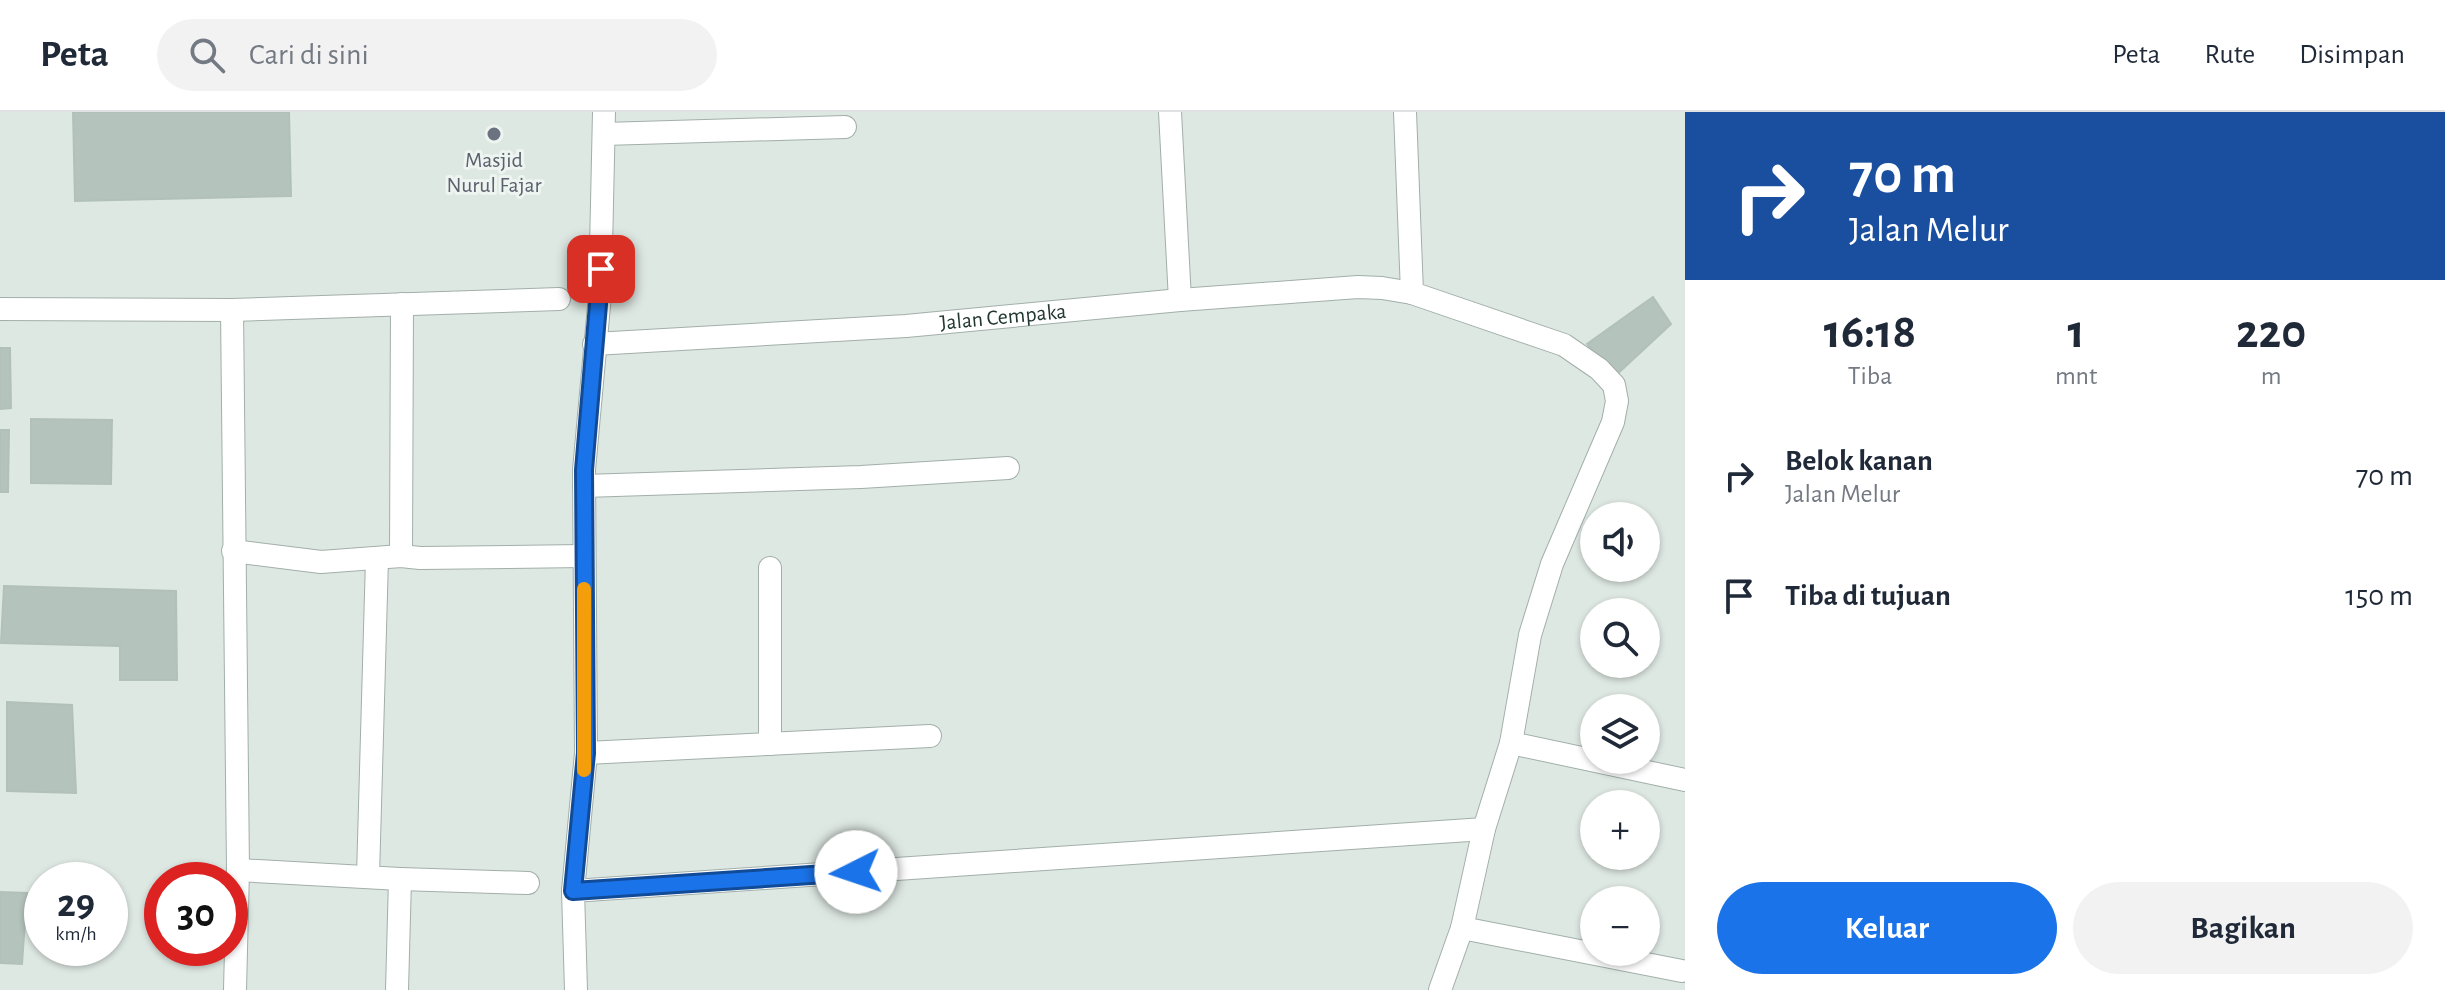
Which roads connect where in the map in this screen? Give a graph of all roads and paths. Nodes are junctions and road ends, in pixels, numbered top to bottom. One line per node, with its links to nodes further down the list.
1 (1170, 112): 7 (street)
2 (1405, 112): 5 (street)
3 (604, 123): 4 (street); 11 (street)
4 (845, 127)
5 (1412, 293): 7 (street, Jalan Cempaka); 20 (street, Jalan Cempaka)
6 (559, 299): 8 (street)
7 (1180, 300): 11 (street, Jalan Cempaka)
8 (402, 304): 10 (street); 15 (street)
9 (0, 309): 10 (street)
10 (232, 310): 14 (street)
11 (594, 344): 13 (street)
12 (1008, 468): 13 (street)
13 (584, 486): 16 (street)
14 (233, 551): 17 (street); 25 (street)
15 (401, 556): 16 (street); 17 (street)
16 (584, 556): 22 (street)
17 (377, 559): 27 (street)
18 (770, 568): 21 (street)
19 (930, 736): 21 (street)
20 (1511, 743): 23 (street); 24 (street)
21 (770, 744): 22 (street)
22 (586, 753): 30 (street)
23 (1685, 780)
24 (1484, 829): 30 (street); 31 (street)
25 (238, 862)
26 (248, 870): 27 (street)
27 (368, 876): 28 (street)
28 (400, 879): 29 (street); 35 (street)
29 (528, 883)
30 (573, 891): 36 (street)
31 (1462, 928): 33 (street); 37 (street)
32 (236, 966): 34 (street)
33 (1682, 971)
34 (235, 990)
35 (397, 990)
36 (576, 990)
37 (1440, 990)

